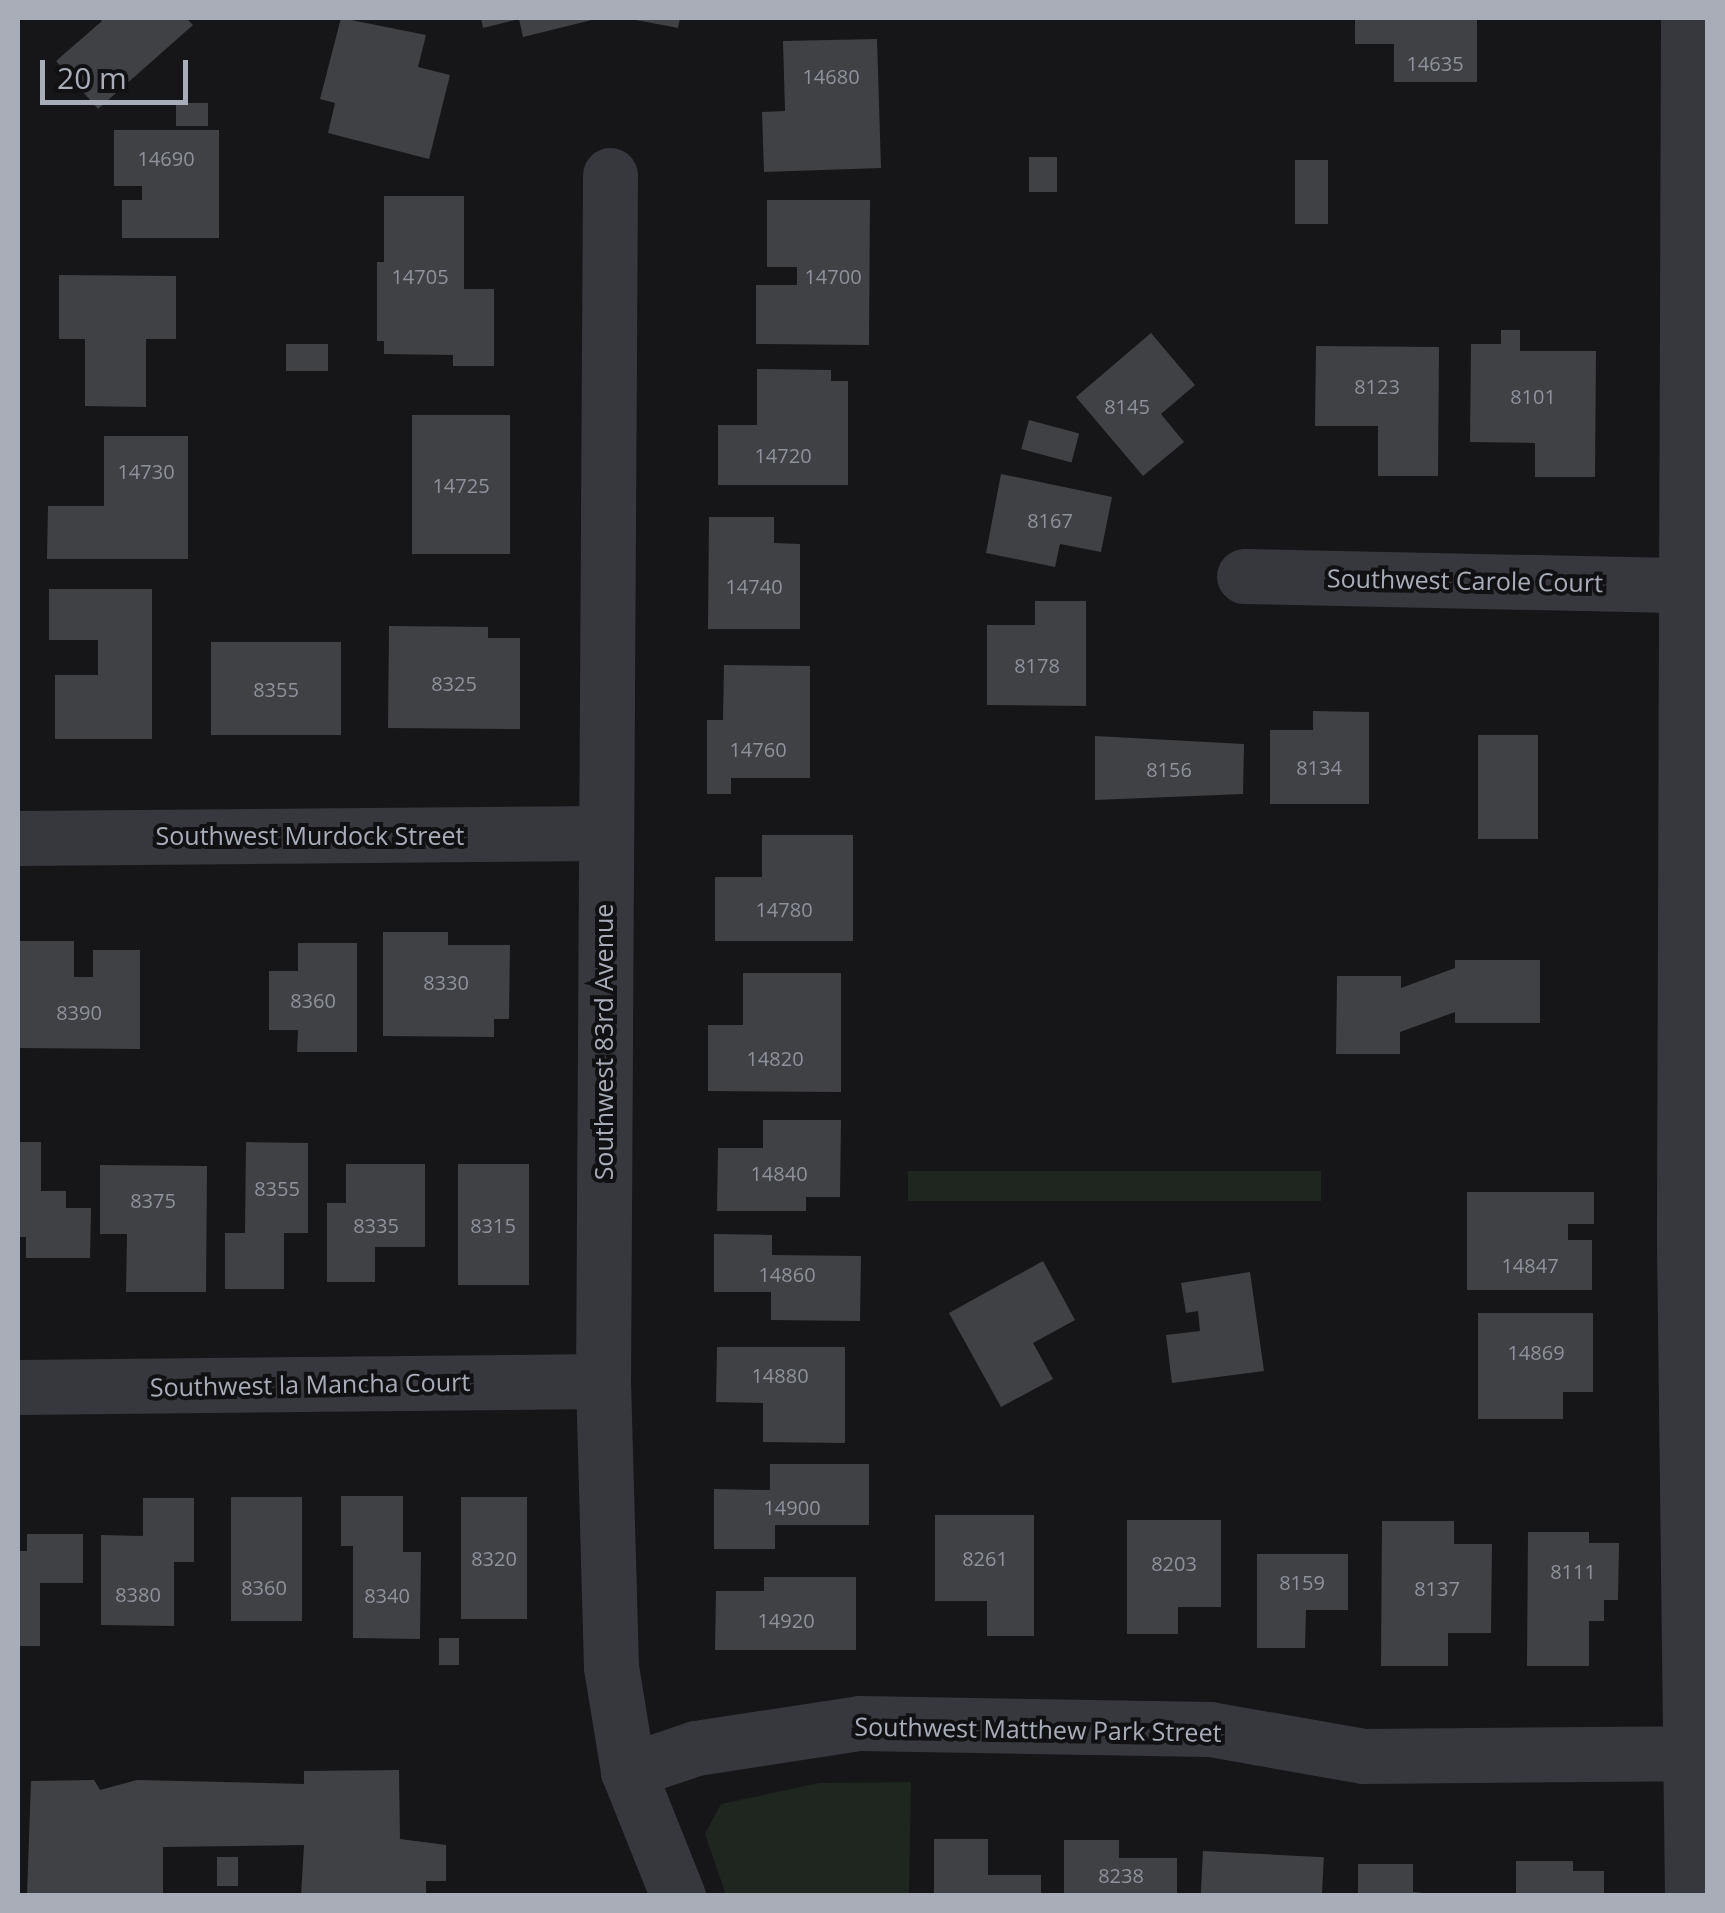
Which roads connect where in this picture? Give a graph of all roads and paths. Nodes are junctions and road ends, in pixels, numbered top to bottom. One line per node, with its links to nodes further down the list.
1 (1688, 18): 4 (street)
2 (610, 176): 5 (street, Southwest 83rd Avenue)
3 (1244, 576): 4 (street, Southwest Carole Court)
4 (1686, 585): 7 (street)
5 (603, 833): 6 (street, Southwest Murdock Street); 8 (street, Southwest 83rd Avenue)
6 (18, 838)
7 (1696, 1178): 10 (street)
8 (603, 1381): 9 (street, Southwest la Mancha Court); 11 (street, Southwest 83rd Avenue)
9 (18, 1387)
10 (1692, 1753): 11 (street, Southwest Matthew Park Street); 13 (street)
11 (628, 1770): 12 (street, Southwest 83rd Avenue)
12 (678, 1896)
13 (1692, 1896)

